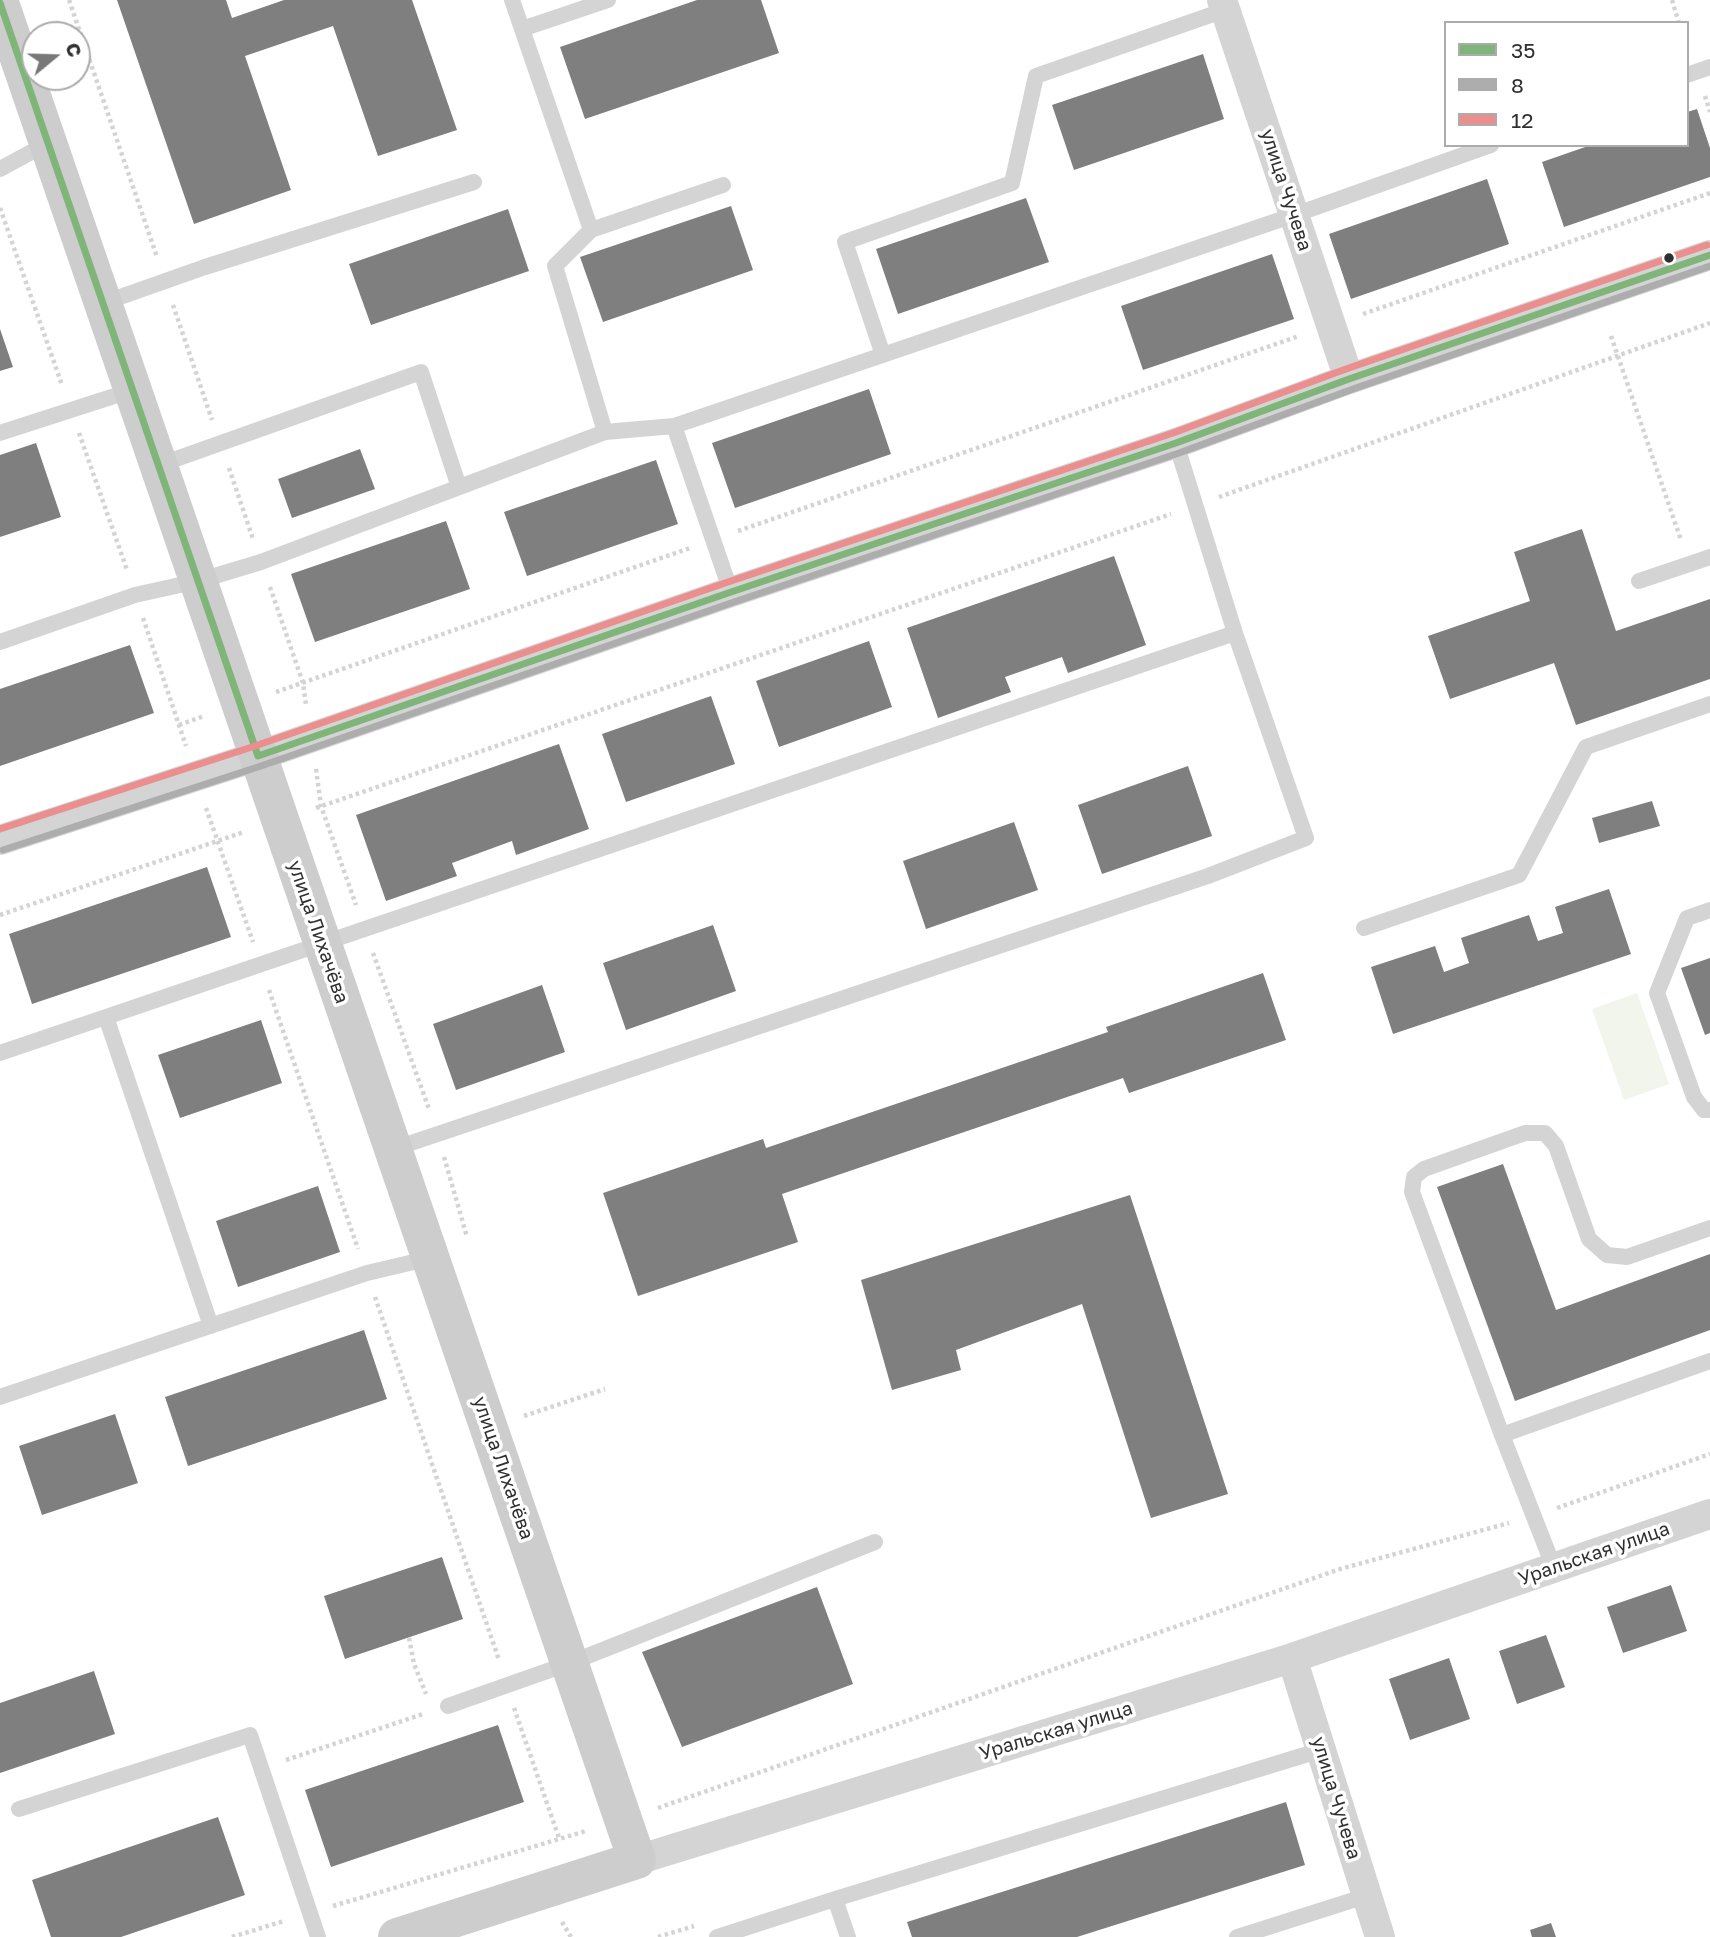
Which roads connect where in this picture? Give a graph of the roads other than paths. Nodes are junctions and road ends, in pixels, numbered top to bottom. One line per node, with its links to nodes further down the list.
1 (512, 0): 5 (lane)
2 (608, 0): 5 (lane)
3 (0, 3): 8 (street, улица Лихачёва)
4 (1224, 5): 13 (street, улица Чучева); 17 (lane)
5 (522, 29): 14 (lane)
6 (1710, 67): 7 (lane)
7 (1689, 74)
8 (48, 143): 10 (lane); 16 (street, улица Лихачёва)
9 (1485, 147): 13 (lane)
10 (0, 169)
11 (474, 182): 16 (lane)
12 (723, 185): 14 (lane)
13 (1294, 215): 17 (lane); 18 (street, улица Чучева)
14 (591, 230): 21 (lane)
15 (1710, 255): 18 (street)
16 (103, 303): 19 (street, улица Лихачёва)
17 (883, 355): 20 (lane)
18 (1349, 379): 23 (street)
19 (132, 390): 22 (lane); 24 (street, улица Лихачёва)
20 (674, 426): 21 (lane); 29 (lane)
21 (605, 432): 25 (lane)
22 (0, 433)
23 (1176, 443): 29 (street); 30 (lane)
24 (159, 465): 25 (lane); 27 (street, улица Лихачёва)
25 (459, 487): 27 (lane)
26 (1710, 557): 28 (lane)
27 (198, 581): 31 (lane); 33 (street, улица Лихачёва)
28 (1639, 581)
29 (731, 592): 33 (street)
30 (1235, 633): 37 (lane); 41 (lane)
31 (0, 642)
32 (1710, 704): 36 (lane)
33 (258, 756): 34 (street); 37 (street, улица Лихачёва)
34 (0, 840)
35 (1710, 910): 40 (lane)
36 (1364, 928)
37 (323, 944): 38 (lane); 41 (street, улица Лихачёва)
38 (106, 1017): 39 (lane); 44 (lane)
39 (0, 1053)
40 (1710, 1111)
41 (393, 1149): 43 (street, улица Лихачёва)
42 (1710, 1228): 47 (lane)
43 (431, 1258): 44 (lane); 52 (street, улица Лихачёва)
44 (211, 1326): 46 (lane)
45 (1710, 1361): 47 (lane)
46 (0, 1397)
47 (1502, 1435): 50 (lane)
48 (1710, 1514): 50 (street, Уральская улица)
49 (876, 1542): 52 (lane)
50 (1554, 1568): 51 (street, Уральская улица)
51 (1292, 1658): 54 (street, улица Чучева); 56 (street, Уральская улица)
52 (570, 1664): 53 (lane); 56 (street, улица Лихачёва)
53 (440, 1708)
54 (1321, 1750): 57 (street, улица Чучева); 58 (lane)
55 (19, 1809): 59 (lane)
56 (637, 1860): 60 (street, Уральская улица)
57 (1366, 1896): 63 (lane); 64 (street, улица Чучева)
58 (835, 1899): 61 (lane); 62 (lane)
59 (318, 1937)
60 (397, 1937)
61 (717, 1937)
62 (848, 1937)
63 (1237, 1937)
64 (1380, 1937)

